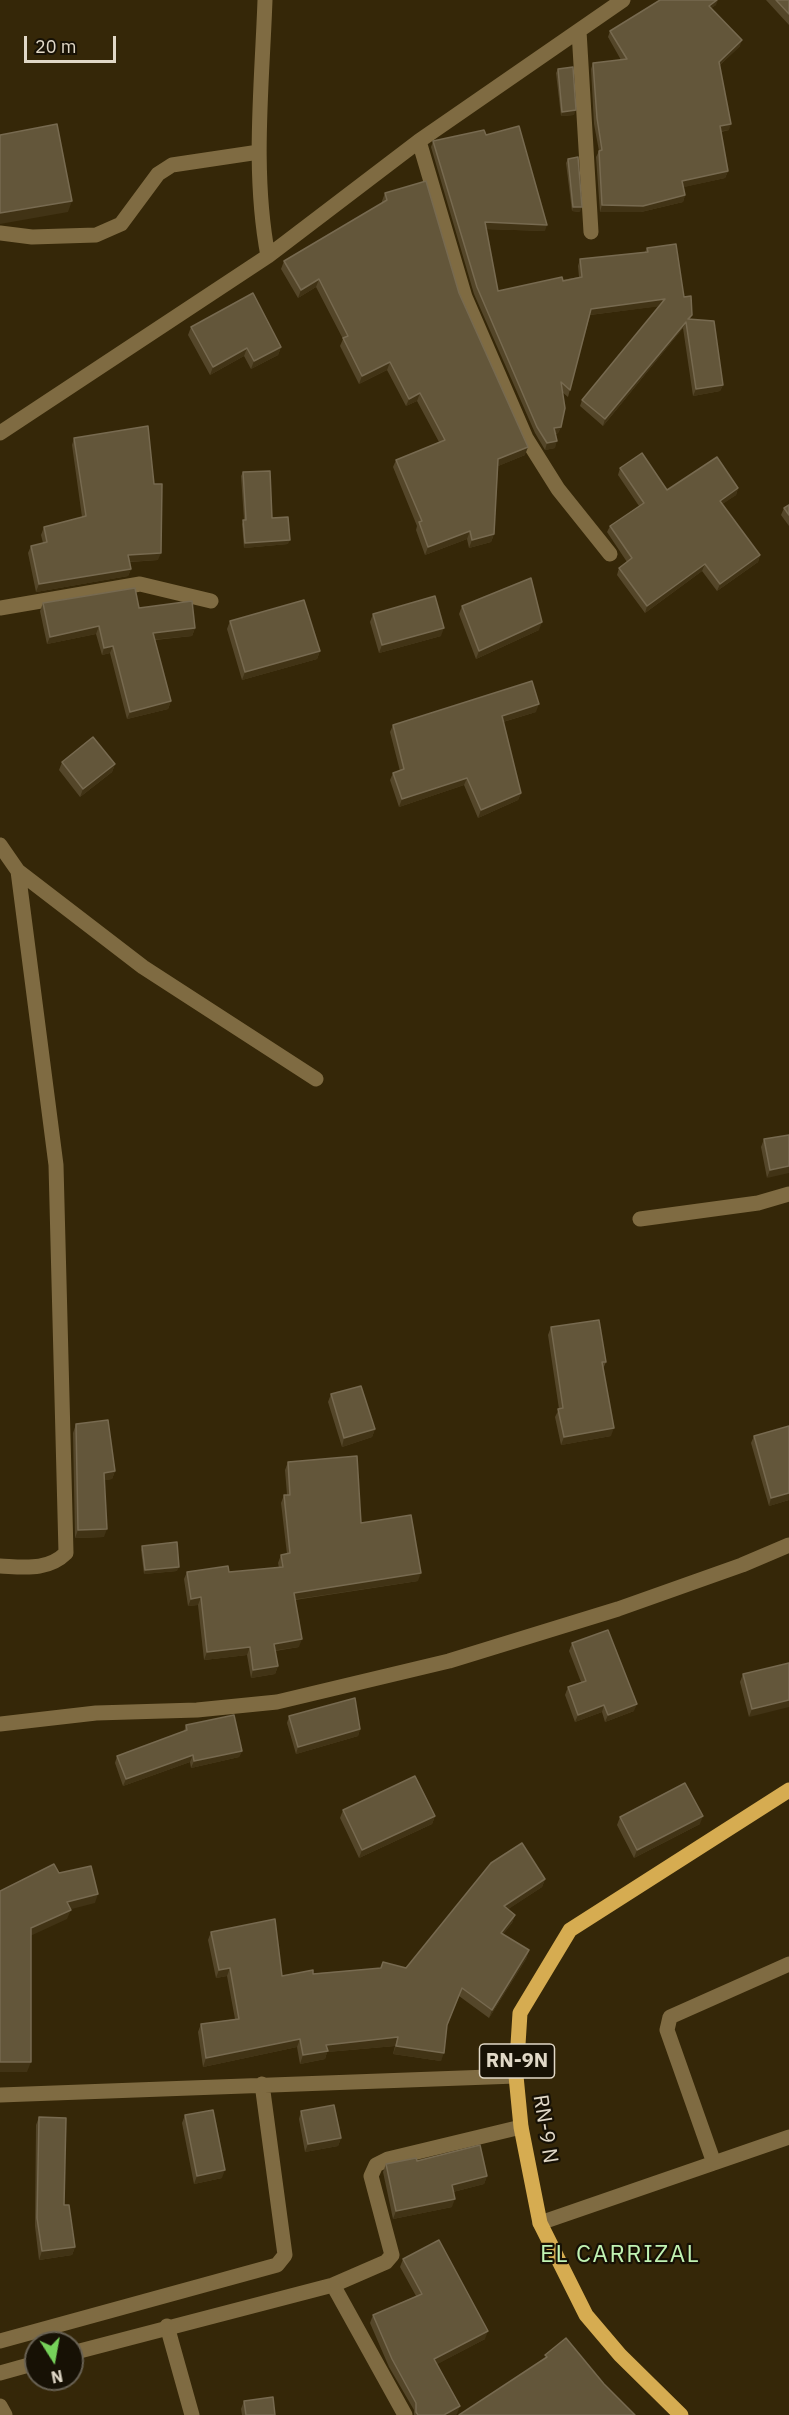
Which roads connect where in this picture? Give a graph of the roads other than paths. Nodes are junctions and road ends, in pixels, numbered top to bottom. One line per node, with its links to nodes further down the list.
1 (266, 0): 5 (street)
2 (623, 0): 3 (street)
3 (579, 31): 4 (street); 6 (street)
4 (419, 141): 8 (street); 10 (street)
5 (259, 152): 7 (street); 8 (street)
6 (591, 232)
7 (0, 233)
8 (268, 256): 9 (street)
9 (0, 433)
10 (610, 554)
11 (212, 601): 12 (street)
12 (0, 608)
13 (0, 844): 14 (street)
14 (18, 871): 15 (street); 19 (street)
15 (316, 1078)
16 (789, 1194): 17 (street)
17 (640, 1219)
18 (789, 1545): 20 (street)
19 (0, 1566)
20 (0, 1724)
21 (789, 1790): 23 (main road, RN-9 N / RN-9N)
22 (789, 1964): 28 (street)
23 (516, 2076): 24 (street); 26 (main road, RN-9 N / RN-9N)
24 (262, 2084): 25 (street); 32 (street)
25 (0, 2095)
26 (521, 2127): 29 (main road, RN-9 N / RN-9N); 30 (street)
27 (789, 2136): 28 (street)
28 (714, 2163): 29 (street)
29 (540, 2223): 40 (main road, RN-9 N / RN-9N)
30 (333, 2285): 31 (street); 39 (street)
31 (167, 2326): 33 (street); 38 (street)
32 (0, 2341)
33 (84, 2350)
34 (24, 2366): 35 (street)
35 (0, 2373)
36 (0, 2406): 37 (street)
37 (5, 2415)
38 (192, 2415)
39 (405, 2415)
40 (681, 2415)

